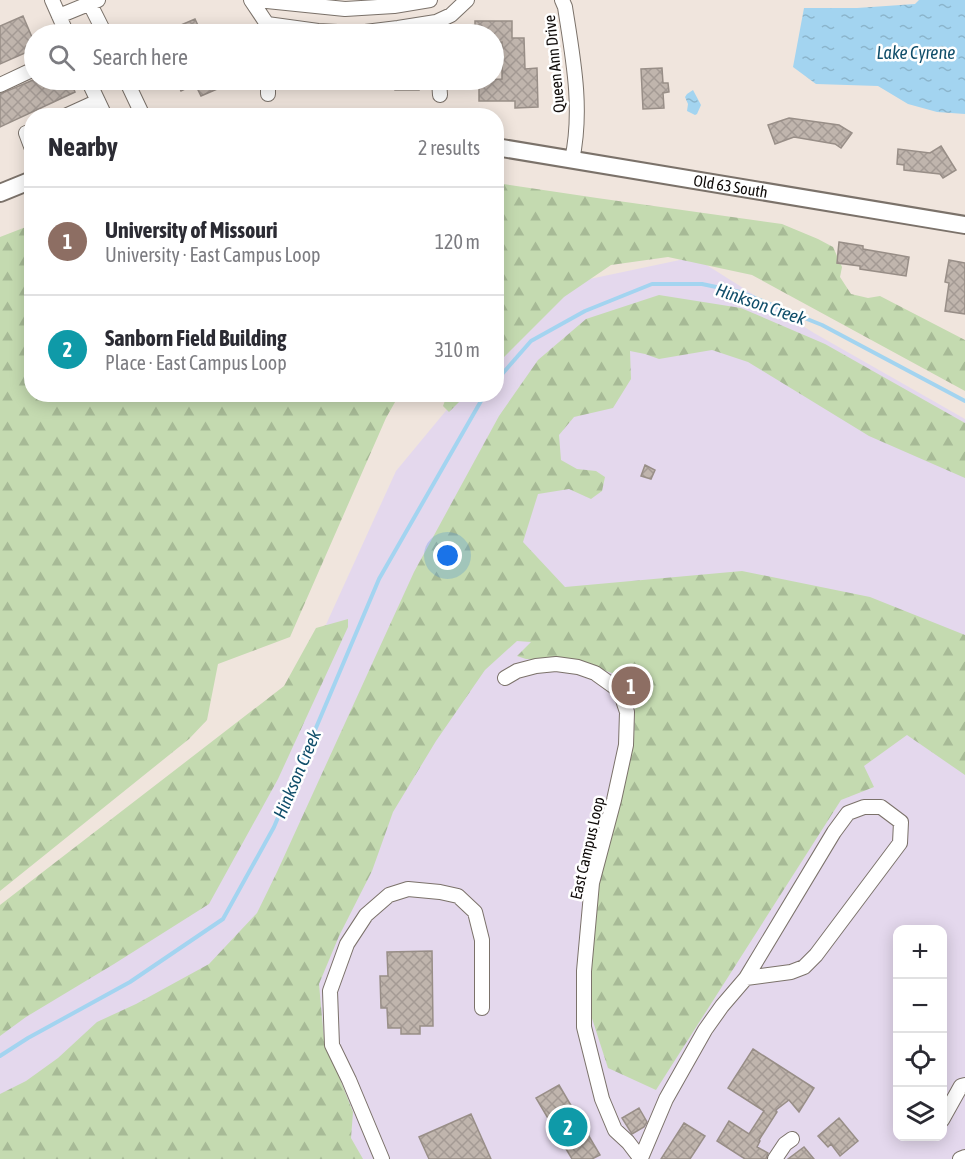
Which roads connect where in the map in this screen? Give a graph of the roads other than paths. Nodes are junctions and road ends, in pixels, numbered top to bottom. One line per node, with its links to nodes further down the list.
1 (52, 0): 8 (street)
2 (251, 0): 11 (street)
3 (257, 0): 4 (street)
4 (430, 0)
5 (467, 0): 12 (street)
6 (562, 0): 24 (street, Queen Ann Drive)
7 (92, 1): 8 (street); 10 (street)
8 (59, 16): 9 (street)
9 (63, 24)
10 (101, 24)
11 (264, 24)
12 (441, 24)
13 (24, 74): 14 (street)
14 (0, 85)
15 (93, 90): 19 (street)
16 (131, 90): 22 (street)
17 (440, 90): 18 (street)
18 (440, 95)
19 (98, 101): 20 (street); 21 (street)
20 (83, 108)
21 (101, 108)
22 (139, 108)
23 (504, 148): 24 (main road, Old 63 South)
24 (572, 160): 27 (main road, Old 63 South)
25 (24, 183): 26 (main road)
26 (0, 193)
27 (965, 225)
28 (506, 678): 36 (street, East Campus Loop)
29 (746, 978): 29 (street); 36 (street)
30 (482, 1008): 35 (street)
31 (965, 1085): 32 (street)
32 (947, 1111)
33 (792, 1139): 37 (street)
34 (965, 1157): 38 (street)
35 (382, 1159)
36 (641, 1159)
37 (775, 1159)
38 (960, 1159)

